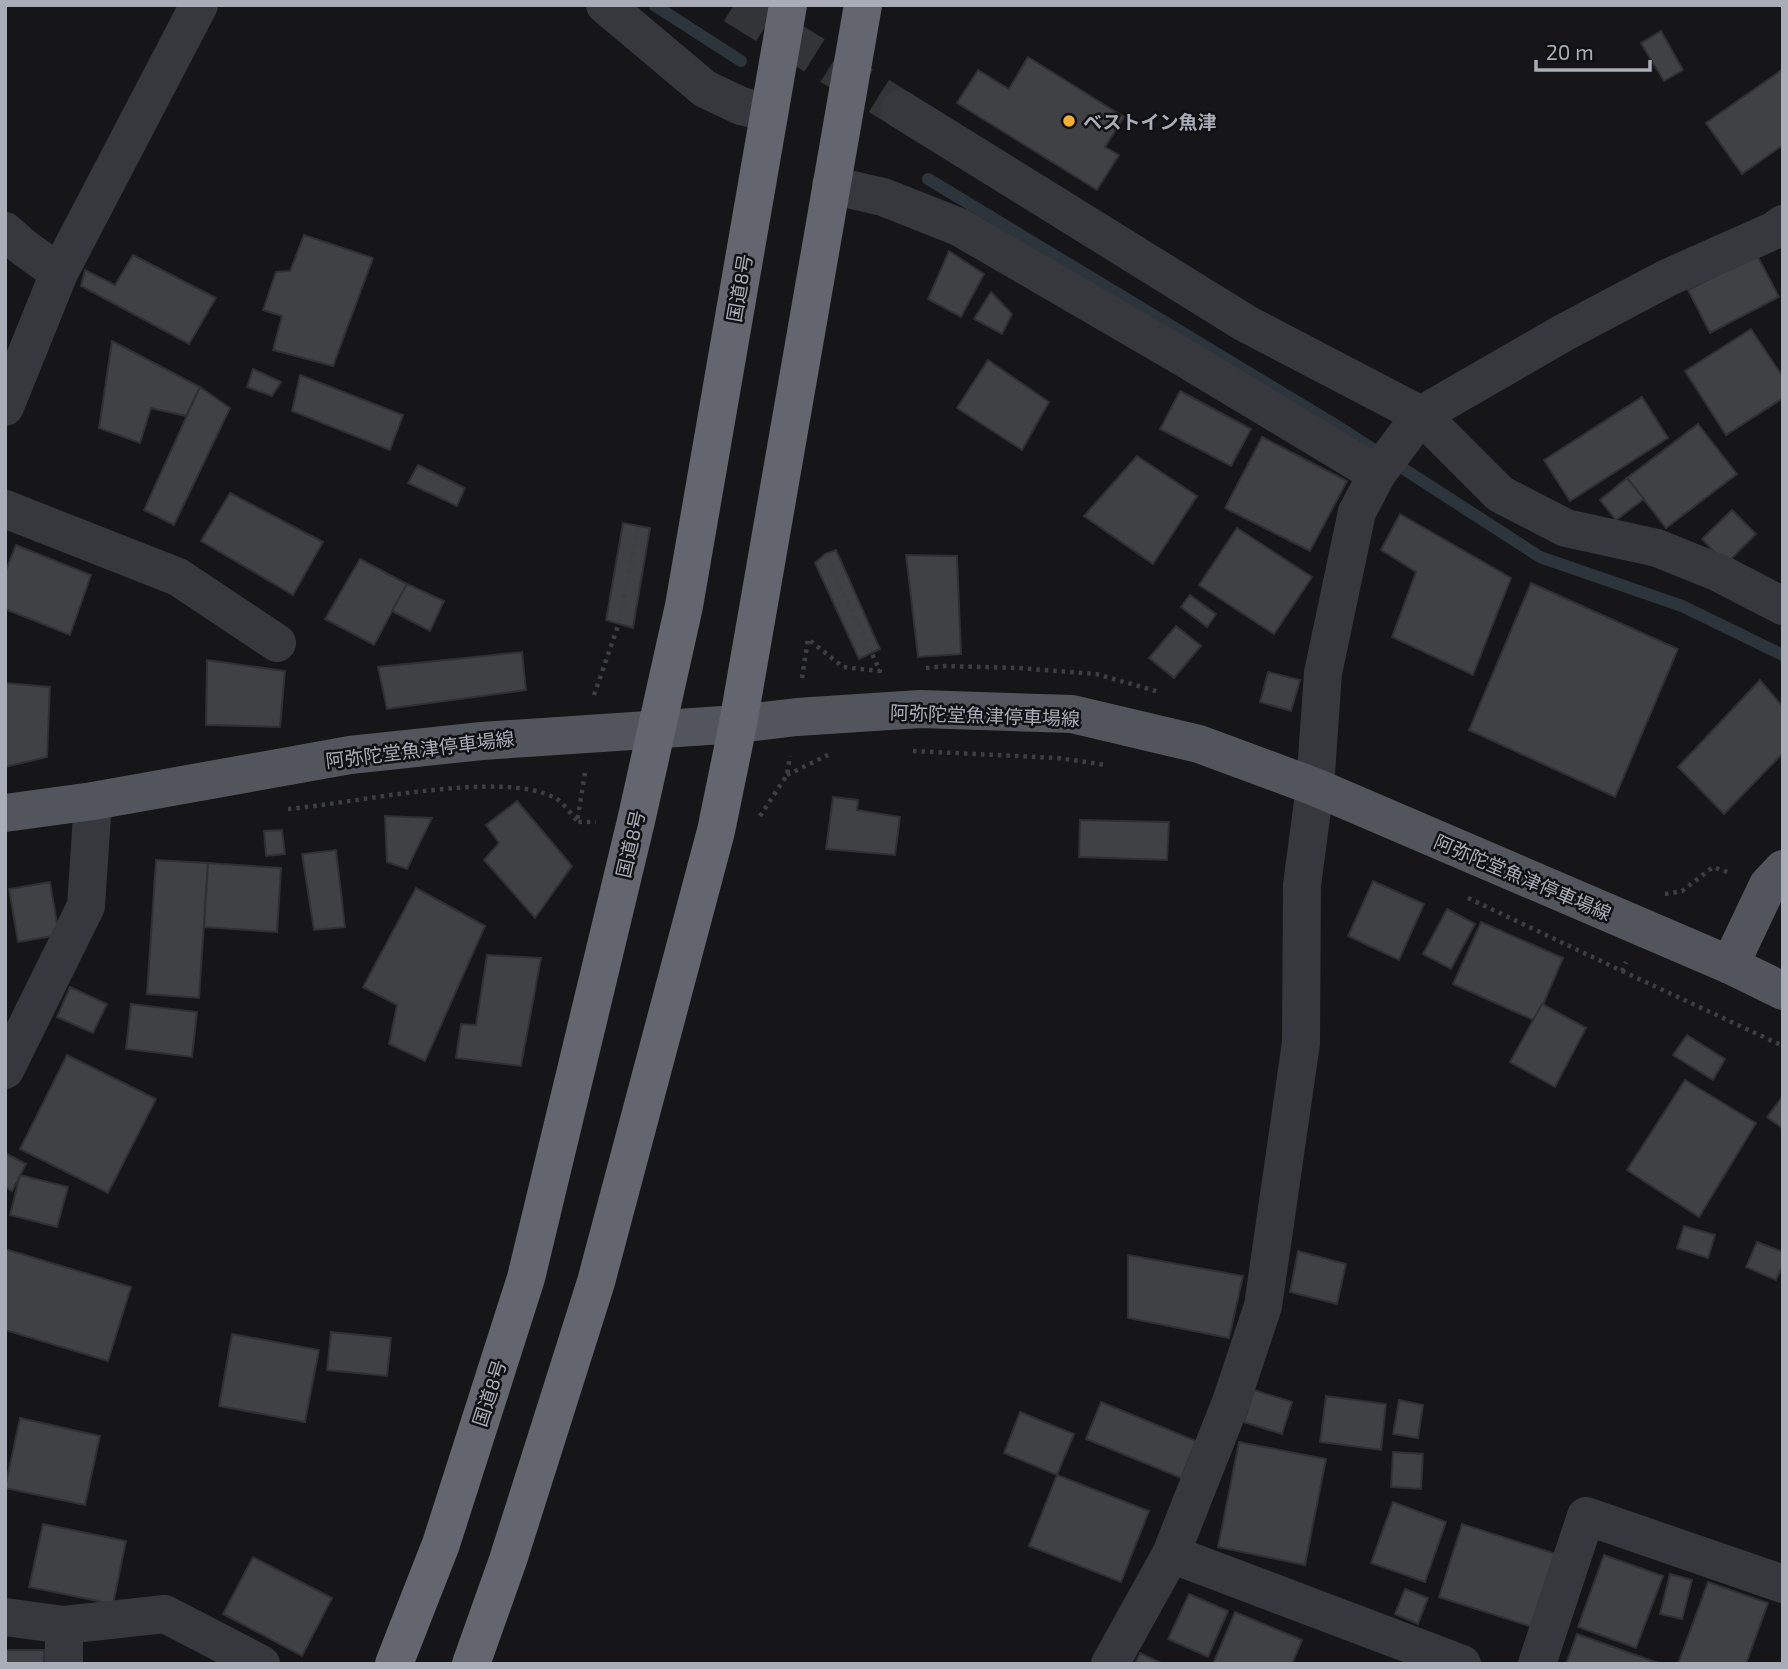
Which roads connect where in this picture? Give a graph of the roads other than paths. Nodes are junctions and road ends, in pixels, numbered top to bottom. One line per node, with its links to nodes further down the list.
1 (199, 5): 10 (street)
2 (605, 5): 6 (street)
3 (788, 5): 6 (highway, 国道8号)
4 (863, 5): 7 (highway)
5 (900, 109): 12 (street)
6 (769, 113): 18 (highway, 国道8号)
7 (831, 185): 13 (street); 17 (highway)
8 (1783, 224): 12 (street)
9 (5, 231): 10 (street)
10 (59, 273): 11 (street)
11 (5, 407)
12 (1420, 415): 13 (street); 15 (street)
13 (1377, 474): 19 (street)
14 (5, 509): 16 (street)
15 (1783, 606)
16 (277, 643)
17 (738, 724): 18 (main road, 阿弥陀堂魚津停車場線); 19 (main road, 阿弥陀堂魚津停車場線); 33 (highway)
18 (656, 728): 20 (main road, 阿弥陀堂魚津停車場線); 32 (highway, 国道8号)
19 (1315, 787): 23 (main road, 阿弥陀堂魚津停車場線); 26 (street)
20 (93, 801): 21 (main road, 阿弥陀堂魚津停車場線); 25 (street)
21 (5, 813)
22 (1775, 877): 23 (main road)
23 (1730, 965): 24 (main road, 阿弥陀堂魚津停車場線)
24 (1783, 991)
25 (5, 1070)
26 (1171, 1554): 34 (street); 35 (street)
27 (1783, 1584): 36 (street)
28 (5, 1617): 29 (street)
29 (64, 1625): 30 (street); 31 (street)
30 (64, 1664)
31 (261, 1664)
32 (394, 1664)
33 (471, 1664)
34 (1110, 1664)
35 (1462, 1664)
36 (1537, 1664)

